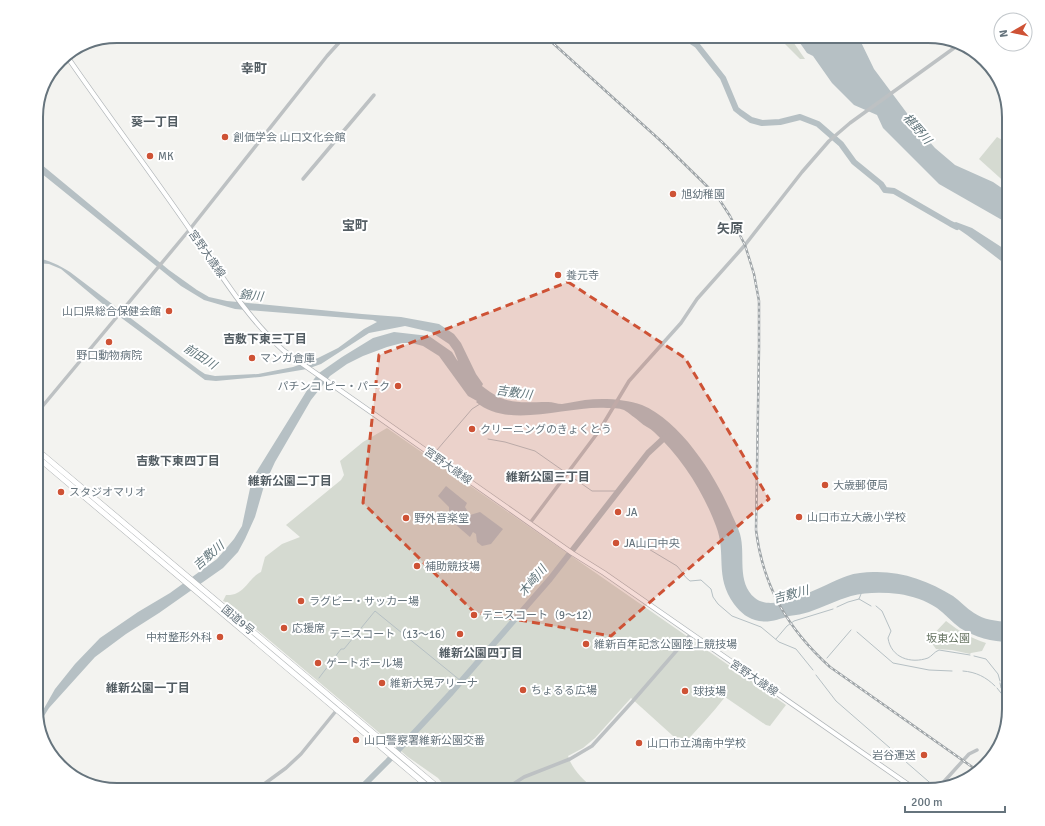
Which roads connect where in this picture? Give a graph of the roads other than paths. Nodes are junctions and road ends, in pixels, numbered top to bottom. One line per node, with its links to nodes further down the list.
1 (339, 43): 6 (street)
2 (954, 48): 10 (street)
3 (69, 60): 6 (main road, 宮野大歳線)
4 (374, 95): 5 (street)
5 (303, 179)
6 (190, 229): 7 (street); 10 (main road, 宮野大歳線)
7 (43, 406)
8 (43, 455): 11 (highway, 国道9号)
9 (43, 462): 11 (highway, 国道9号)
10 (530, 523): 12 (main road, 宮野大歳線)
11 (181, 575): 13 (highway, 国道9号); 13 (highway, 国道9号)
12 (691, 634): 20 (street); 21 (main road, 宮野大歳線)
13 (339, 708): 15 (highway, 国道9号); 17 (street)
14 (978, 750): 16 (street)
15 (398, 757): 18 (highway, 国道9号); 19 (highway, 国道9号)
16 (944, 781)
17 (265, 783)
18 (425, 783)
19 (432, 783)
20 (515, 783)
21 (906, 783)

